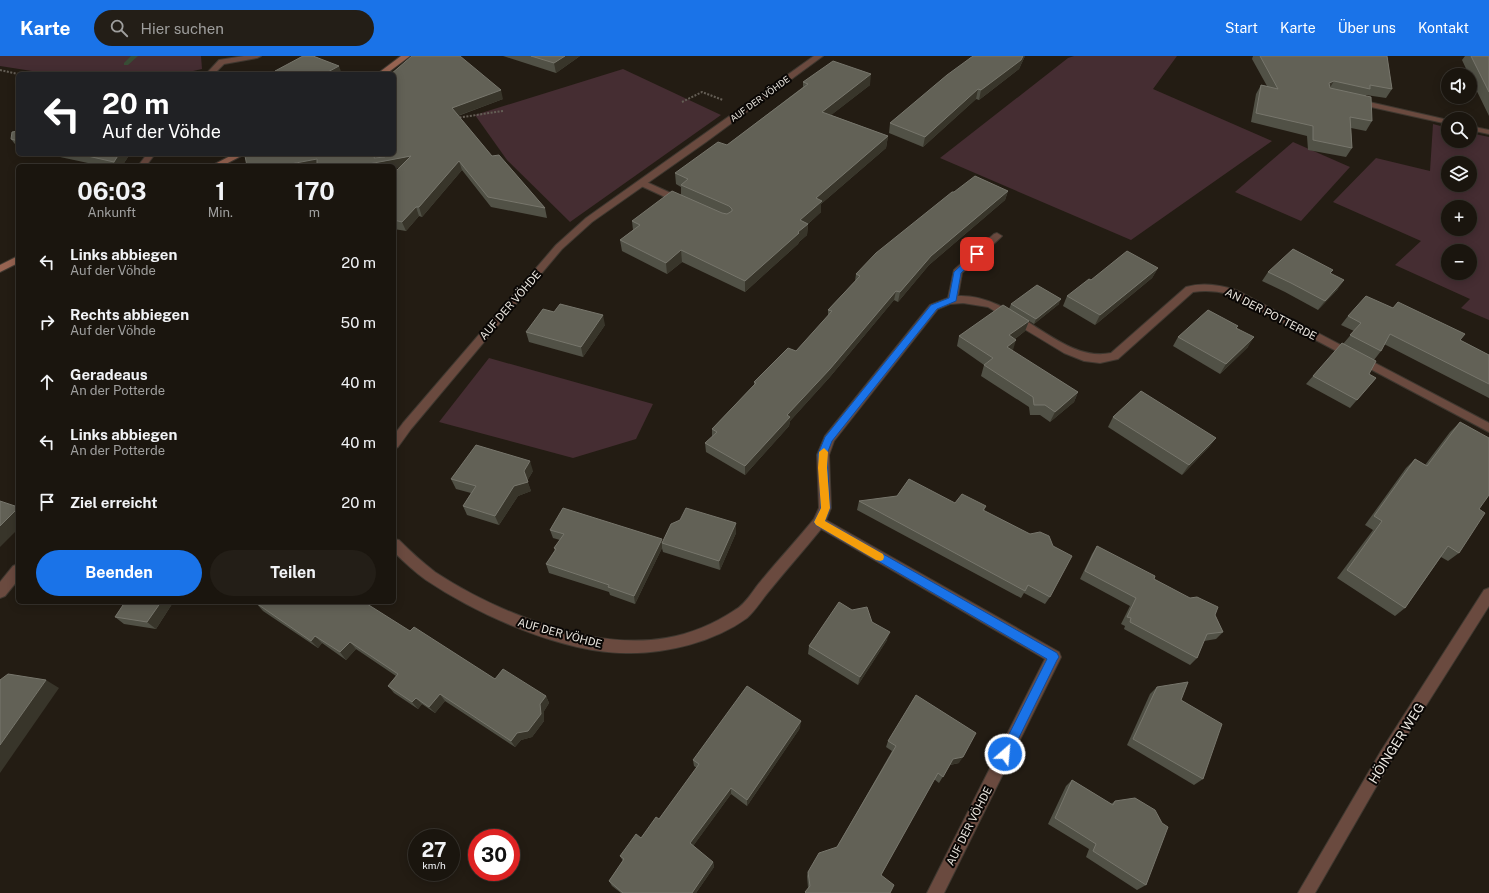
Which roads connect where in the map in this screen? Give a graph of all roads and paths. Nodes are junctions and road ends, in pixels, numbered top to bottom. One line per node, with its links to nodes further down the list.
1 (257, 56): 4 (street)
2 (406, 56): 7 (street)
3 (819, 56): 11 (street, AUF DER VÖHDE)
4 (220, 59): 6 (street)
5 (0, 70): 8 (path)
6 (211, 72)
7 (384, 72)
8 (16, 74)
9 (1350, 99): 14 (street)
10 (682, 102): 11 (path)
11 (746, 109): 19 (street, AUF DER VÖHDE)
12 (503, 111): 13 (path)
13 (449, 119)
14 (1441, 120)
15 (1477, 129): 16 (street)
16 (1489, 132)
17 (237, 156): 18 (street)
18 (219, 164)
19 (642, 184): 20 (street); 27 (street, AUF DER VÖHDE)
20 (691, 206)
21 (997, 236): 24 (street)
22 (16, 260): 23 (street)
23 (0, 269)
24 (953, 299): 25 (street, AN DER POTTERDE); 26 (street, AN DER POTTERDE)
25 (862, 398): 28 (street, AUF DER VÖHDE)
26 (1489, 428)
27 (396, 441)
28 (819, 522): 29 (street, AUF DER VÖHDE); 33 (street, AUF DER VÖHDE)
29 (396, 546)
30 (16, 572): 31 (street)
31 (0, 592)
32 (1489, 594): 34 (street, HÖINGER WEG)
33 (935, 893)
34 (1306, 893)

